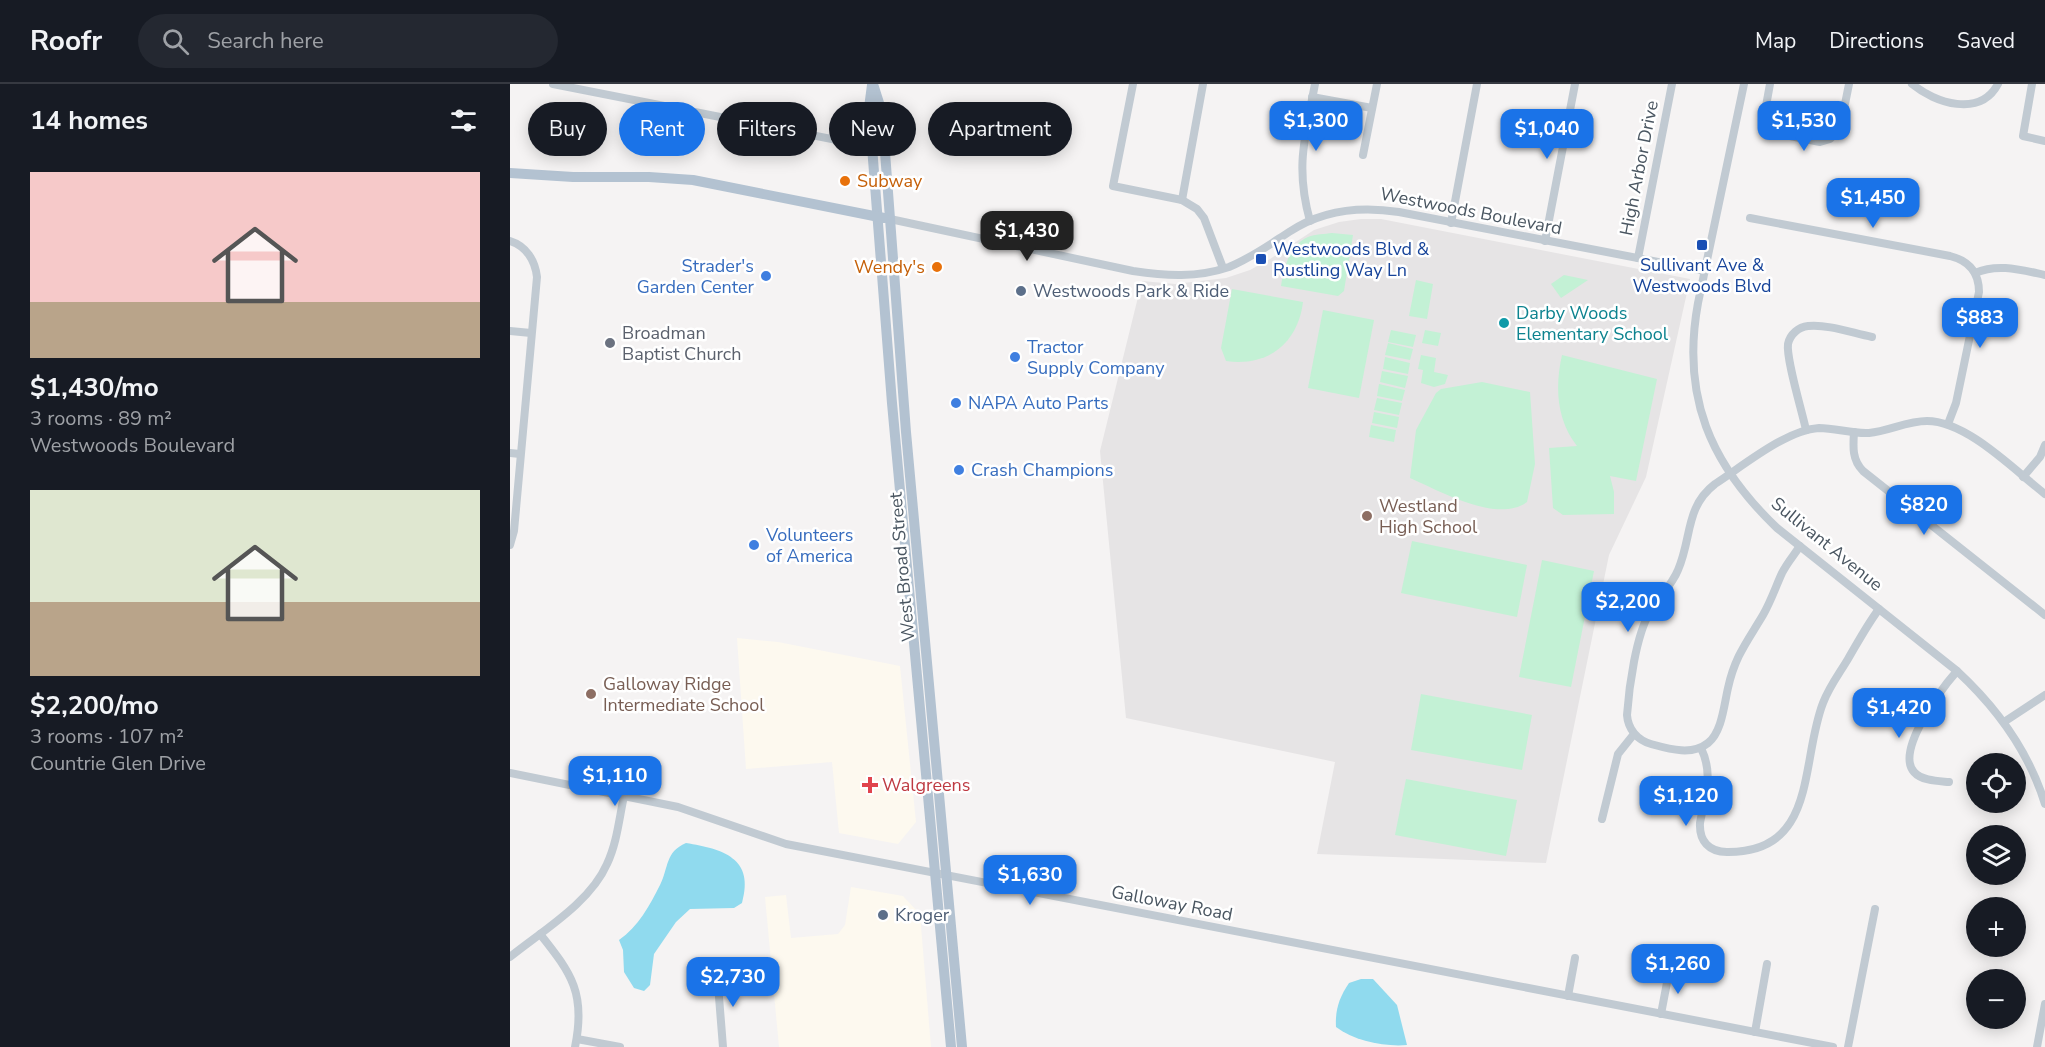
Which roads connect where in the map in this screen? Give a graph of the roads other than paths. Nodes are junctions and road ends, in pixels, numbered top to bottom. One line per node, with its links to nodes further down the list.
1 (553, 84): 19 (street)
2 (1133, 84): 25 (street)
3 (1203, 84): 25 (street)
4 (1315, 84): 15 (street)
5 (1377, 84): 18 (street)
6 (1478, 84): 29 (street)
7 (1575, 84): 31 (street)
8 (1672, 84): 32 (street, High Arbor Drive)
9 (1744, 84): 34 (street, Sullivant Avenue)
10 (1770, 84): 11 (street)
11 (1848, 84)
12 (1912, 84): 13 (street)
13 (1998, 84)
14 (2032, 84): 20 (street)
15 (1312, 97): 18 (street); 28 (street)
16 (870, 102): 17 (main road, West Broad Street)
17 (879, 102)
18 (1372, 108): 21 (street)
19 (829, 140)
20 (2045, 141)
21 (1363, 155)
22 (874, 156): 26 (main road, West Broad Street)
23 (882, 156): 26 (main road, West Broad Street)
24 (510, 173): 26 (main road)
25 (1182, 200): 33 (street)
26 (884, 218): 33 (street, Westwoods Boulevard); 63 (main road, West Broad Street); 64 (main road, West Broad Street)
27 (1750, 218): 35 (street)
28 (1310, 221): 29 (street, Westwoods Boulevard); 33 (street, Westwoods Boulevard)
29 (1451, 223): 31 (street, Westwoods Boulevard)
30 (510, 241): 38 (street)
31 (1545, 242): 32 (street, Westwoods Boulevard)
32 (1638, 258): 34 (street, Westwoods Boulevard)
33 (1223, 268)
34 (1705, 271): 46 (street, Sullivant Avenue)
35 (1975, 273): 36 (street); 40 (street)
36 (2045, 275)
37 (510, 331): 38 (street)
38 (531, 333): 45 (street)
39 (1872, 337): 41 (street)
40 (1948, 424): 42 (street); 47 (street)
41 (1806, 430): 42 (street); 46 (street)
42 (1854, 432): 52 (street)
43 (2045, 445): 47 (street)
44 (510, 453): 45 (street)
45 (520, 454): 49 (street)
46 (1729, 474): 50 (street, Sullivant Avenue); 56 (street)
47 (2024, 477): 48 (street)
48 (2045, 494)
49 (510, 545)
50 (1800, 546): 51 (street, Sullivant Avenue); 57 (street)
51 (1879, 609): 53 (street, Sullivant Avenue); 57 (street)
52 (2045, 615)
53 (1958, 671): 55 (street, Sullivant Avenue); 59 (street)
54 (2045, 695): 55 (street)
55 (2004, 722): 61 (street, Sullivant Avenue)
56 (1634, 734): 57 (street); 62 (street)
57 (1701, 748)
58 (510, 773): 60 (street, Galloway Road)
59 (1949, 782)
60 (624, 796): 63 (street, Galloway Road); 66 (street)
61 (2045, 804)
62 (1602, 819)
63 (935, 872): 64 (street, Galloway Road); 80 (main road, West Broad Street)
64 (947, 875): 72 (street, Galloway Road); 81 (main road, West Broad Street)
65 (1875, 909): 83 (street)
66 (540, 934): 67 (street); 76 (street)
67 (510, 957)
68 (1575, 958): 72 (street)
69 (1767, 964): 75 (street)
70 (717, 972): 79 (street)
71 (1669, 972): 74 (street)
72 (1568, 996): 74 (street, Galloway Road)
73 (2045, 1004): 84 (street)
74 (1661, 1014): 75 (street, Galloway Road)
75 (1755, 1032): 82 (street, Galloway Road)
76 (576, 1043): 77 (street)
77 (620, 1047)
78 (714, 1047): 79 (street)
79 (723, 1047)
80 (951, 1047)
81 (962, 1047)
82 (1833, 1047)
83 (1848, 1047)
84 (2037, 1047)

